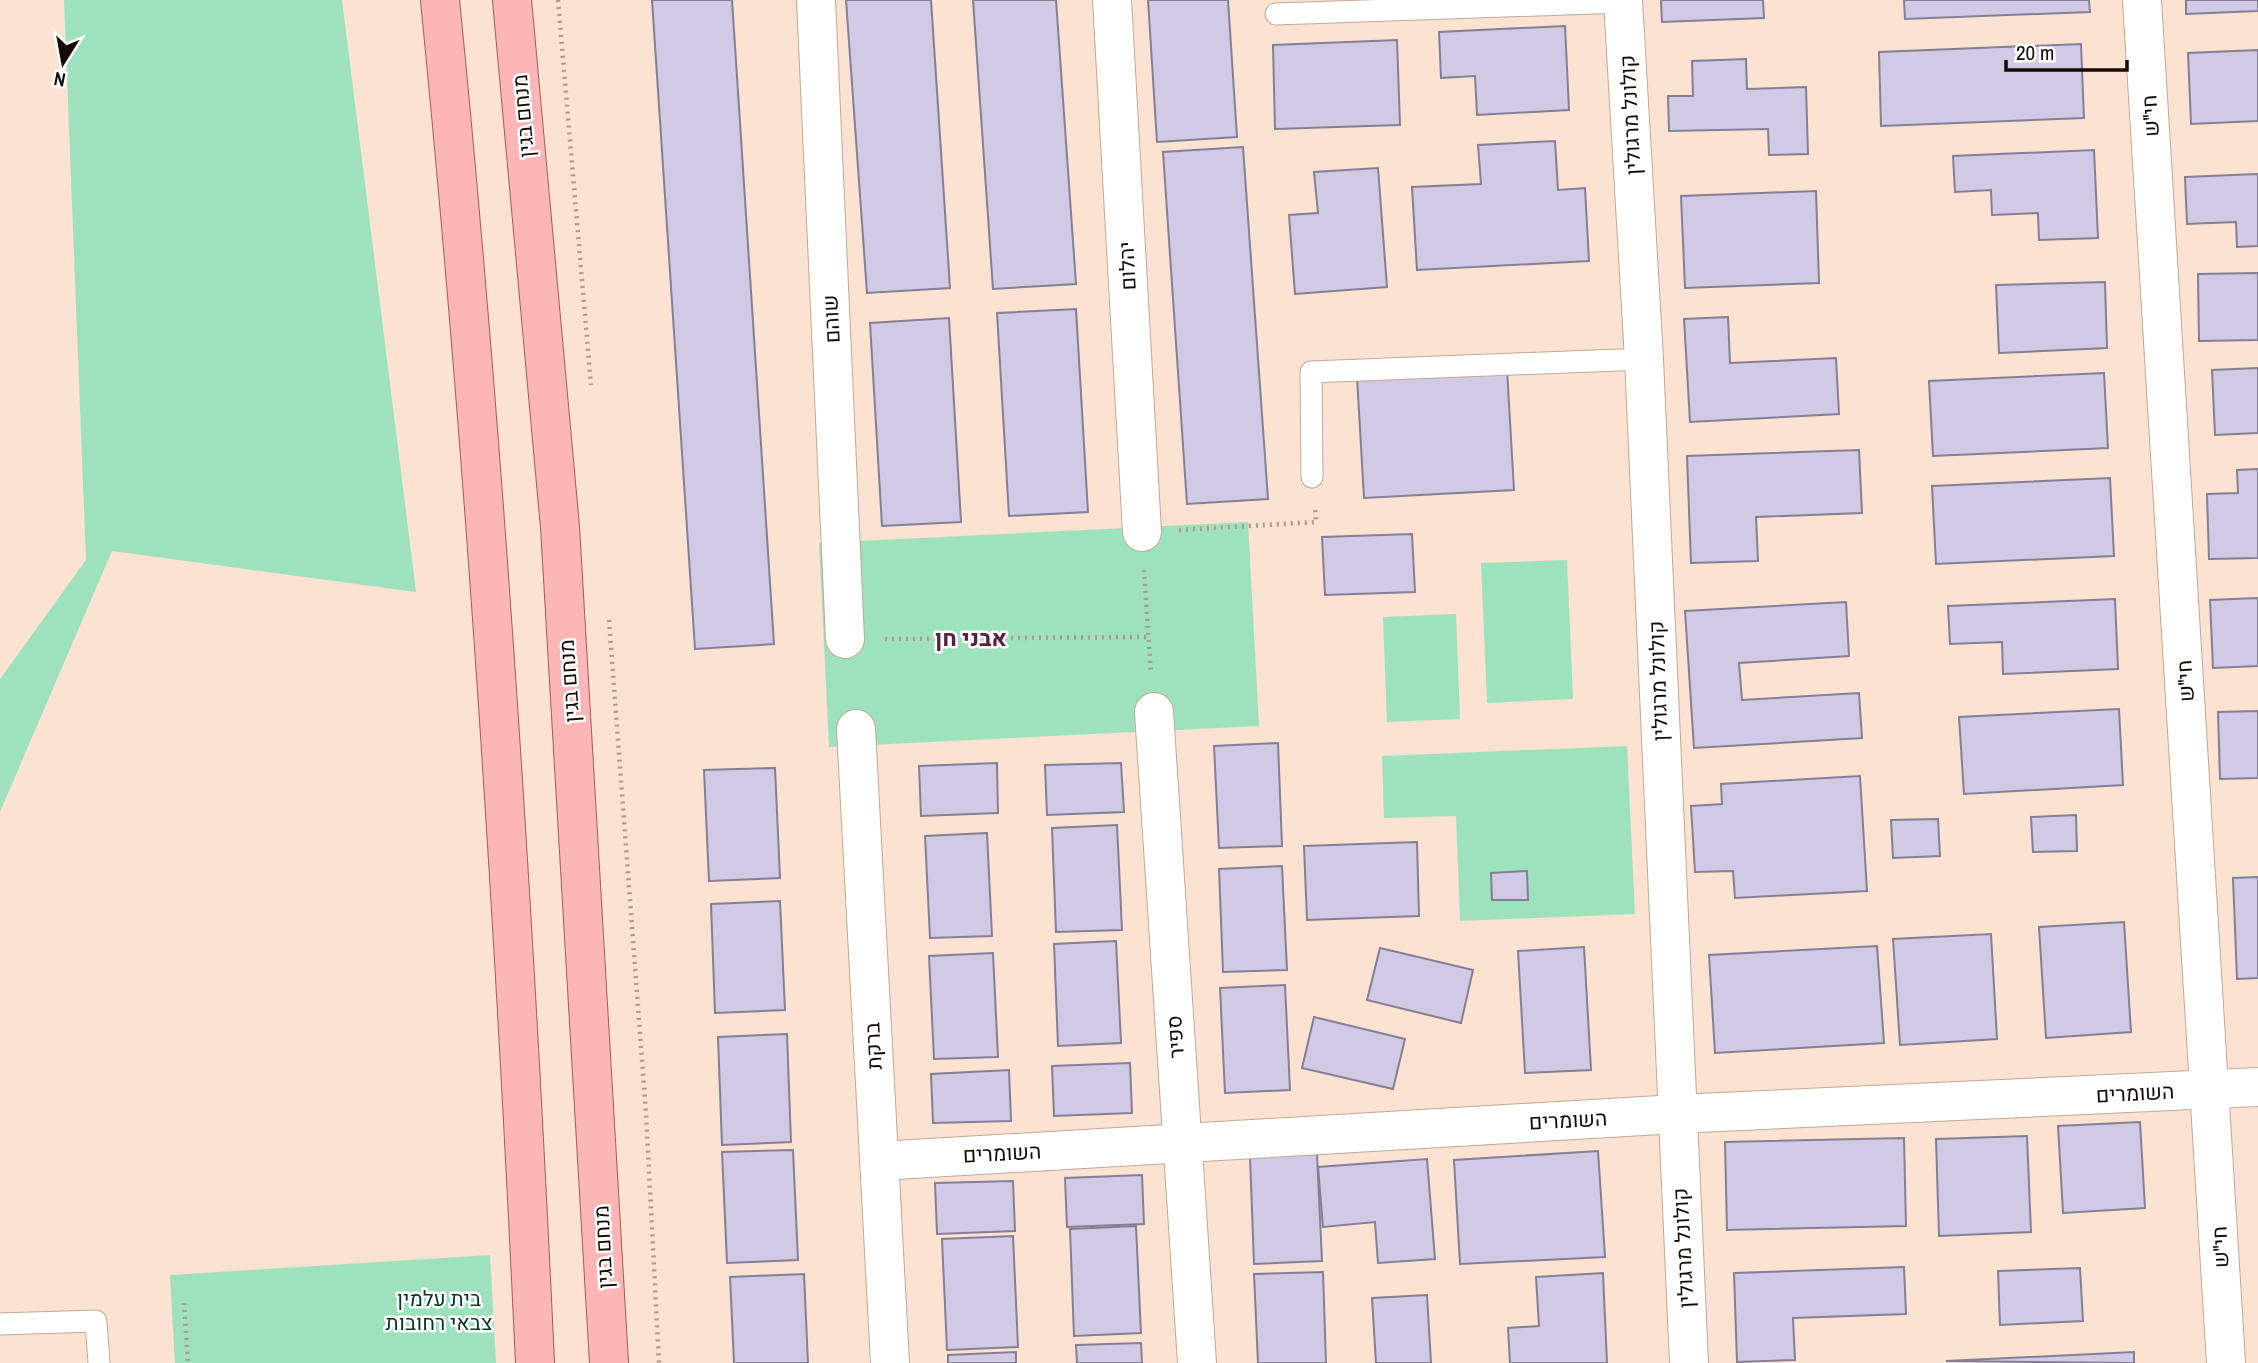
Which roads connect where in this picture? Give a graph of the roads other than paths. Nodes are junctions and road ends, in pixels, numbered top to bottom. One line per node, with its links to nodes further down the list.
1 (440, 0): 21 (main road)
2 (512, 0): 22 (main road, מנחם בגין)
3 (816, 0): 11 (street, שוהם)
4 (1112, 0): 10 (street, יהלום)
5 (2142, 0): 15 (street, חי"ש)
6 (1623, 1): 7 (lane); 8 (street, קולונל מרגולין)
7 (1276, 15)
8 (1644, 359): 9 (lane); 16 (street, קולונל מרגולין)
9 (1312, 477)
10 (1142, 532)
11 (845, 639)
12 (1154, 712): 17 (street, ספיר)
13 (856, 729): 18 (street, ברקת)
14 (2258, 1087): 15 (street, השומרים)
15 (2211, 1090): 16 (street, השומרים); 26 (street, חי"ש)
16 (1677, 1114): 17 (street, השומרים); 25 (street, קולונל מרגולין)
17 (1182, 1142): 18 (street, השומרים); 24 (street, ספיר)
18 (879, 1161): 23 (street, ברקת)
19 (0, 1324): 20 (lane)
20 (99, 1363)
21 (535, 1363)
22 (609, 1363)
23 (890, 1363)
24 (1196, 1363)
25 (1689, 1363)
26 (2226, 1363)

